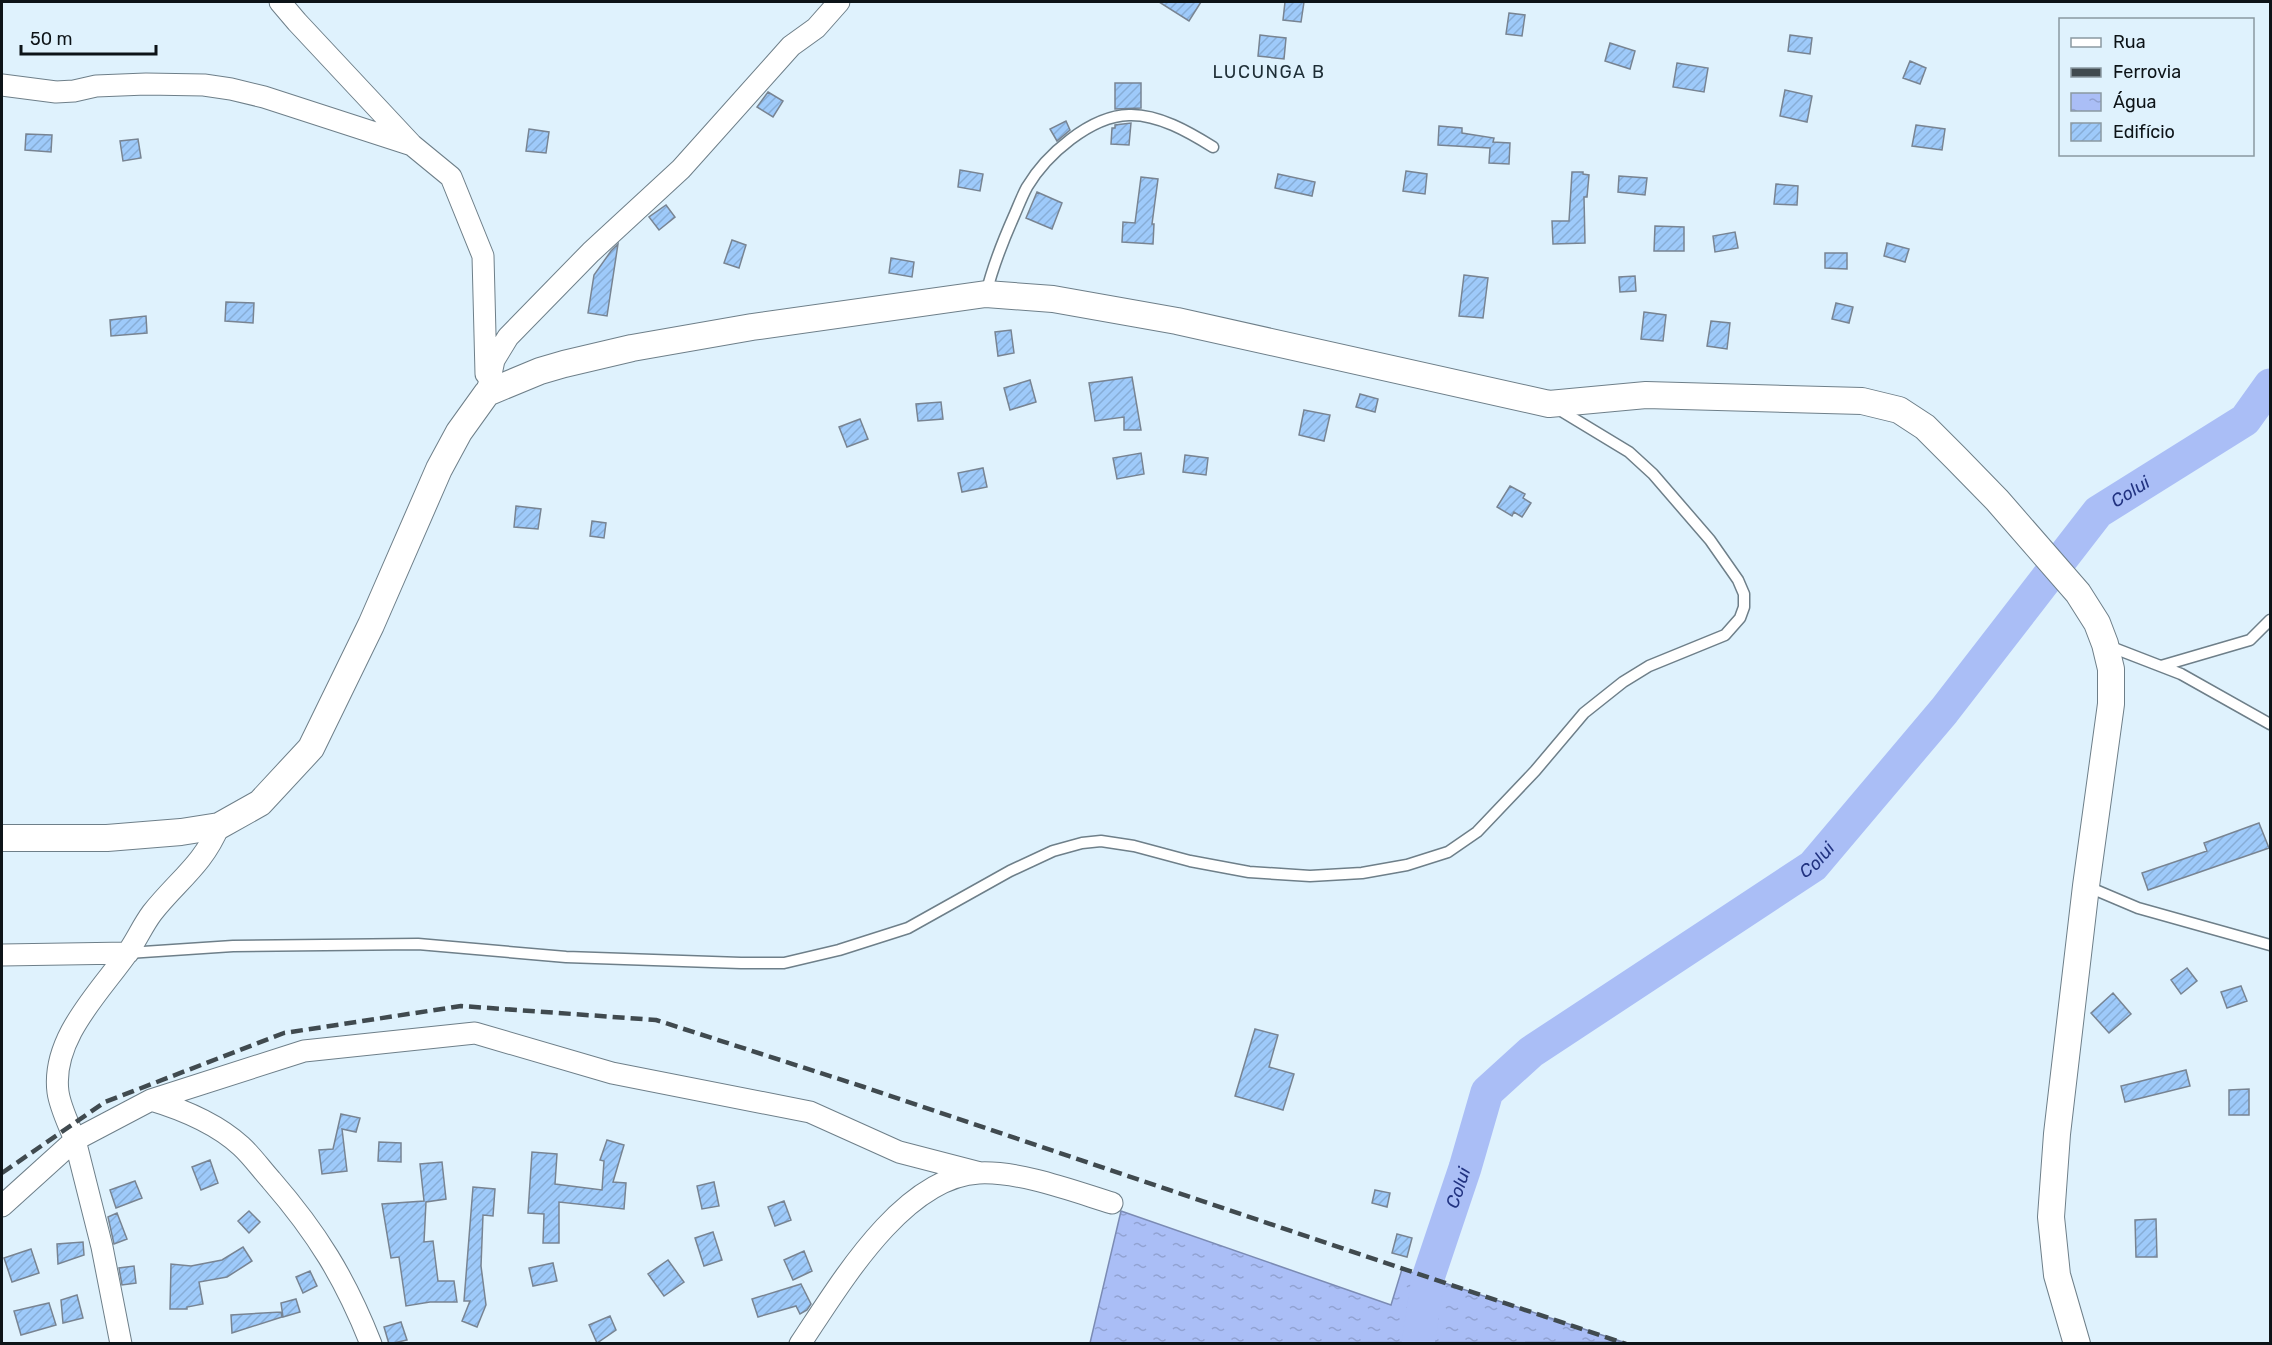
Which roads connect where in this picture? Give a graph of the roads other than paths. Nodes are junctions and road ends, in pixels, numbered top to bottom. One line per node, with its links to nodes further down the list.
1 (280, 2): 4 (street)
2 (839, 2): 7 (street)
3 (2, 85): 4 (street)
4 (412, 145): 7 (street)
5 (1214, 147): 6 (lane)
6 (986, 294): 7 (street); 8 (street)
7 (487, 393): 13 (street)
8 (1549, 404): 10 (street); 17 (lane)
9 (2271, 620): 11 (lane)
10 (2105, 644): 11 (lane); 15 (street)
11 (2161, 666): 12 (lane)
12 (2271, 724)
13 (219, 826): 14 (street); 17 (street)
14 (2, 838)
15 (2085, 886): 16 (lane); 27 (street)
16 (2271, 945)
17 (128, 952): 18 (street); 20 (street)
18 (2, 955)
19 (151, 1100): 20 (street); 21 (street); 25 (street)
20 (75, 1140): 23 (street); 24 (street)
21 (980, 1173): 22 (street); 26 (street)
22 (1112, 1203)
23 (2, 1206)
24 (121, 1344)
25 (371, 1344)
26 (800, 1344)
27 (2078, 1344)

